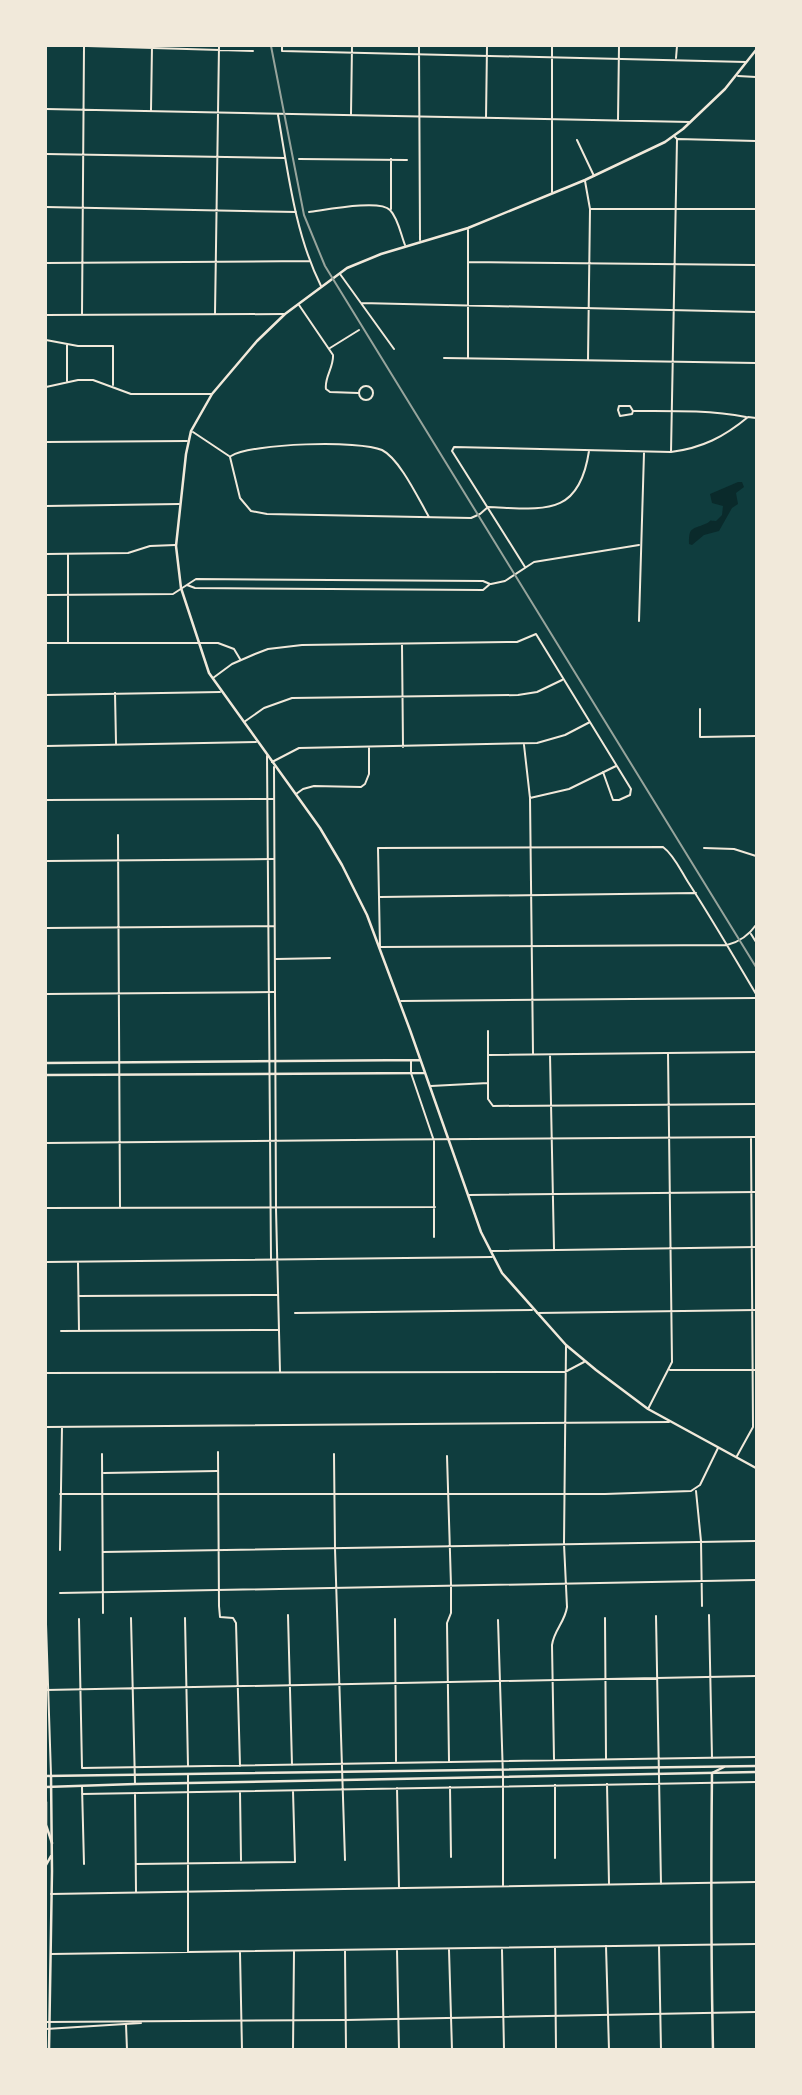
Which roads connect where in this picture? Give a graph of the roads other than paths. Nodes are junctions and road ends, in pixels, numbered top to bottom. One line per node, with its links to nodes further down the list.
1 (86, 46): 9 (street); 23 (street)
2 (282, 46): 13 (street)
3 (352, 46): 13 (street)
4 (419, 46): 14 (street)
5 (487, 46): 15 (street)
6 (552, 46): 16 (street)
7 (620, 46): 17 (street)
8 (677, 46): 18 (street)
9 (152, 47): 10 (street); 24 (street)
10 (219, 47): 12 (street); 25 (street)
11 (757, 50): 19 (main road)
12 (253, 51)
13 (352, 53): 14 (street); 27 (street)
14 (419, 54): 15 (street); 28 (street)
15 (486, 55): 16 (street); 29 (street)
16 (552, 56): 17 (street); 30 (street)
17 (619, 58): 18 (street); 31 (street)
18 (676, 59): 19 (street)
19 (747, 62): 20 (main road)
20 (737, 76): 21 (street); 32 (main road)
21 (757, 77)
22 (46, 109): 23 (street)
23 (84, 110): 24 (street); 37 (street)
24 (151, 111): 25 (street)
25 (217, 112): 26 (street); 38 (street)
26 (278, 114): 27 (street); 39 (street)
27 (351, 116): 28 (street)
28 (418, 117): 29 (street); 56 (street)
29 (485, 118): 30 (street)
30 (551, 120): 31 (street); 45 (street)
31 (618, 121): 32 (street)
32 (691, 122): 33 (main road)
33 (676, 138): 35 (street); 43 (main road); 48 (street)
34 (576, 140): 43 (street)
35 (757, 141)
36 (46, 154): 37 (street)
37 (83, 154): 38 (street); 47 (street)
38 (216, 156): 39 (street); 49 (street)
39 (285, 158): 53 (street)
40 (299, 159): 41 (street)
41 (391, 159): 42 (street); 52 (street)
42 (407, 160)
43 (594, 176): 44 (main road)
44 (585, 180): 45 (main road); 50 (street)
45 (552, 193): 55 (main road)
46 (46, 207): 47 (street)
47 (83, 207): 49 (street); 60 (street)
48 (676, 208): 50 (street); 51 (street); 64 (street)
49 (215, 209): 53 (street); 58 (street)
50 (590, 209): 62 (street)
51 (757, 209)
52 (391, 210): 54 (street); 57 (street)
53 (296, 212): 59 (street)
54 (309, 212)
55 (468, 228): 56 (main road); 61 (street)
56 (420, 242): 57 (main road)
57 (406, 246): 66 (main road)
58 (215, 261): 59 (street); 60 (street); 74 (street)
59 (310, 261): 67 (street)
60 (82, 262): 63 (street); 77 (street)
61 (468, 262): 62 (street); 70 (street)
62 (589, 262): 64 (street); 71 (street)
63 (46, 263)
64 (674, 264): 65 (street); 72 (street)
65 (757, 265)
66 (339, 273): 67 (main road); 68 (street)
67 (321, 287): 69 (main road)
68 (361, 303): 70 (street); 82 (street)
69 (298, 304): 75 (main road); 81 (street)
70 (468, 306): 71 (street); 84 (street)
71 (587, 309): 72 (street); 85 (street)
72 (674, 310): 73 (street); 86 (street)
73 (757, 312)
74 (215, 314): 75 (street); 77 (street)
75 (285, 314): 91 (main road)
76 (46, 315): 77 (street)
77 (82, 315)
78 (359, 330): 81 (street)
79 (46, 340): 80 (street)
80 (67, 344): 88 (street); 89 (street)
81 (329, 348): 92 (street)
82 (394, 349)
83 (443, 358): 84 (street)
84 (468, 358): 85 (street)
85 (588, 360): 86 (street)
86 (672, 362): 87 (street); 94 (street)
87 (757, 363)
88 (67, 383): 89 (street); 90 (street)
89 (112, 386): 91 (street)
90 (46, 387)
91 (212, 394): 97 (main road)
92 (358, 394): 92 (street)
93 (633, 411): 94 (street)
94 (672, 412): 95 (street); 102 (street)
95 (748, 417): 96 (street); 102 (street)
96 (757, 418)
97 (191, 431): 98 (main road); 103 (street)
98 (188, 441): 99 (street); 104 (main road)
99 (46, 442)
100 (589, 451): 101 (street); 106 (street); 106 (street)
101 (644, 452): 102 (street); 109 (street)
102 (671, 452)
103 (230, 457): 107 (street); 107 (street)
104 (180, 504): 105 (street); 108 (main road)
105 (46, 506)
106 (488, 507): 107 (street); 112 (street)
107 (429, 517)
108 (176, 545): 111 (street); 115 (main road)
109 (640, 545): 112 (street); 118 (street)
110 (46, 554): 111 (street)
111 (68, 554): 116 (street)
112 (525, 567): 113 (street)
113 (490, 584): 114 (street); 114 (street)
114 (187, 585): 115 (street)
115 (181, 589): 116 (street); 121 (main road)
116 (68, 594): 117 (street); 120 (street)
117 (46, 595)
118 (639, 621)
119 (46, 643): 120 (street)
120 (68, 643): 121 (street)
121 (198, 643): 123 (street); 124 (main road)
122 (402, 643): 123 (street); 125 (street); 129 (street)
123 (241, 660): 124 (street)
124 (212, 679): 126 (main road)
125 (564, 679): 129 (street); 132 (street)
126 (221, 692): 127 (street); 131 (main road)
127 (116, 693): 128 (street); 135 (street)
128 (46, 695)
129 (403, 695): 131 (street); 139 (street)
130 (700, 709): 133 (street)
131 (244, 722): 134 (main road)
132 (590, 722): 136 (street); 142 (street)
133 (757, 736)
134 (256, 742): 135 (street); 140 (main road)
135 (116, 744): 137 (street)
136 (524, 744): 139 (street); 147 (street)
137 (46, 746)
138 (369, 747): 139 (street); 141 (street); 145 (street)
139 (404, 747)
140 (267, 757): 141 (main road); 149 (street)
141 (271, 762): 143 (main road)
142 (617, 765): 144 (street); 144 (street)
143 (274, 766): 145 (main road); 146 (street)
144 (603, 772): 147 (street)
145 (295, 794): 169 (main road)
146 (274, 799): 149 (street); 155 (street)
147 (530, 799): 151 (street)
148 (46, 800): 149 (street)
149 (267, 800): 154 (street)
150 (118, 835): 156 (street)
151 (531, 847): 158 (street); 159 (street); 160 (street)
152 (704, 848): 153 (street)
153 (757, 856)
154 (268, 859): 155 (street); 156 (street); 162 (street)
155 (274, 859): 163 (street)
156 (118, 860): 157 (street); 164 (street)
157 (46, 861)
158 (696, 893): 159 (street); 168 (street)
159 (531, 895): 160 (street); 170 (street)
160 (379, 897): 169 (street)
161 (757, 925): 166 (street)
162 (268, 926): 163 (street); 164 (street); 173 (street)
163 (275, 926): 172 (street)
164 (119, 927): 165 (street); 175 (street)
165 (46, 928)
166 (751, 933): 167 (street); 168 (street)
167 (757, 942)
168 (727, 945): 170 (street); 177 (street)
169 (380, 947): 170 (street); 178 (main road)
170 (532, 947): 179 (street)
171 (330, 957): 172 (street)
172 (275, 959): 174 (street)
173 (269, 992): 174 (street); 175 (street); 190 (street)
174 (275, 992): 188 (street)
175 (119, 993): 176 (street); 189 (street)
176 (46, 994)
177 (757, 996): 179 (street)
178 (400, 1001): 179 (street); 187 (main road)
179 (533, 1001): 183 (street)
180 (488, 1031): 185 (street)
181 (757, 1052): 182 (street)
182 (668, 1053): 184 (street); 200 (street)
183 (533, 1054): 184 (street); 185 (street)
184 (550, 1054): 202 (street)
185 (488, 1055): 198 (street)
186 (411, 1060): 187 (main road); 188 (main road); 192 (street)
187 (421, 1060): 193 (main road)
188 (276, 1061): 190 (main road); 196 (street)
189 (120, 1062): 190 (main road); 191 (main road); 194 (street)
190 (269, 1062): 195 (street)
191 (46, 1063)
192 (411, 1073): 193 (main road); 196 (main road); 207 (street)
193 (425, 1073): 199 (main road)
194 (120, 1074): 195 (main road); 197 (main road); 212 (street)
195 (269, 1074): 196 (main road); 209 (street)
196 (276, 1074): 210 (street)
197 (46, 1075)
198 (488, 1083): 199 (street); 202 (street)
199 (430, 1086): 208 (main road)
200 (668, 1104): 201 (street); 202 (street); 204 (street)
201 (757, 1104)
202 (551, 1106): 203 (street)
203 (551, 1137): 204 (street); 208 (street); 216 (street)
204 (669, 1137): 205 (street); 215 (street)
205 (751, 1137): 206 (street); 213 (street)
206 (757, 1137)
207 (434, 1141): 208 (street); 210 (street); 218 (street)
208 (448, 1141): 217 (main road)
209 (269, 1142): 210 (street); 212 (street); 221 (street)
210 (276, 1142): 222 (street)
211 (46, 1143): 212 (street)
212 (120, 1143): 220 (street)
213 (751, 1192): 214 (street); 215 (street); 224 (street)
214 (757, 1192)
215 (670, 1193): 216 (street); 227 (street)
216 (552, 1194): 217 (street); 226 (street)
217 (468, 1195): 228 (main road)
218 (435, 1207): 222 (street); 223 (street)
219 (46, 1208): 220 (street)
220 (120, 1209): 221 (street)
221 (270, 1209): 222 (street); 231 (street)
222 (276, 1209): 230 (street)
223 (434, 1237)
224 (752, 1247): 225 (street); 227 (street); 236 (street)
225 (757, 1247)
226 (554, 1249): 227 (street); 228 (street)
227 (670, 1249): 239 (street)
228 (490, 1251): 229 (main road)
229 (493, 1257): 230 (street); 238 (main road)
230 (278, 1259): 231 (street); 234 (street)
231 (271, 1260): 233 (street)
232 (46, 1262): 233 (street)
233 (78, 1262): 235 (street)
234 (278, 1295): 235 (street); 241 (street)
235 (79, 1296): 243 (street)
236 (752, 1310): 237 (street); 239 (street); 247 (street)
237 (757, 1310)
238 (535, 1312): 239 (street); 240 (street); 244 (main road)
239 (671, 1312): 246 (street)
240 (295, 1313)
241 (279, 1330): 243 (street); 249 (street)
242 (61, 1331): 243 (street)
243 (79, 1331)
244 (566, 1345): 245 (main road); 250 (street)
245 (585, 1362): 250 (street); 252 (main road)
246 (669, 1370): 247 (street); 252 (street)
247 (752, 1370): 248 (street); 254 (street)
248 (757, 1370)
249 (280, 1372): 250 (street); 251 (street)
250 (565, 1372): 255 (street)
251 (46, 1373)
252 (648, 1409): 253 (main road)
253 (670, 1422): 255 (street); 258 (main road)
254 (755, 1422): 263 (street)
255 (564, 1423): 256 (street); 269 (street)
256 (62, 1426): 257 (street); 268 (street)
257 (46, 1427)
258 (719, 1447): 263 (main road); 267 (street)
259 (218, 1452): 265 (street)
260 (102, 1454): 266 (street)
261 (334, 1454): 272 (street)
262 (447, 1456): 273 (street)
263 (737, 1457): 264 (main road)
264 (757, 1468)
265 (219, 1471): 266 (street); 271 (street)
266 (102, 1473): 270 (street)
267 (696, 1490): 269 (street); 275 (street)
268 (60, 1494): 270 (street); 279 (street)
269 (564, 1494): 273 (street); 276 (street)
270 (103, 1495): 271 (street); 281 (street)
271 (219, 1495): 272 (street); 280 (street)
272 (334, 1495): 273 (street); 278 (street)
273 (449, 1495): 277 (street)
274 (757, 1541): 275 (street)
275 (701, 1542): 276 (street); 283 (street)
276 (564, 1544): 277 (street); 284 (street)
277 (450, 1547): 278 (street); 285 (street)
278 (335, 1549): 280 (street); 286 (street)
279 (60, 1550)
280 (218, 1551): 281 (street); 287 (street)
281 (103, 1552): 288 (street)
282 (757, 1580): 283 (street)
283 (702, 1581): 284 (street); 290 (street)
284 (567, 1583): 285 (street); 306 (street)
285 (451, 1585): 286 (street); 308 (street)
286 (336, 1587): 287 (street); 310 (street)
287 (219, 1590): 288 (street); 311 (street)
288 (103, 1592): 289 (street); 291 (street)
289 (60, 1593)
290 (702, 1606)
291 (103, 1613)
292 (288, 1615): 312 (street)
293 (709, 1615): 303 (street)
294 (656, 1616): 304 (street)
295 (131, 1618): 314 (street)
296 (185, 1618): 313 (street)
297 (605, 1618): 307 (street)
298 (79, 1619): 315 (street)
299 (396, 1619): 309 (street)
300 (498, 1619): 305 (street)
301 (46, 1624): 316 (street)
302 (757, 1676): 303 (street)
303 (710, 1677): 304 (street); 319 (street)
304 (658, 1678): 307 (street); 321 (street)
305 (500, 1679): 306 (street); 308 (street); 323 (street)
306 (552, 1679): 307 (street); 322 (street)
307 (606, 1679): 320 (street)
308 (447, 1681): 309 (street); 325 (street)
309 (396, 1682): 310 (street); 324 (street)
310 (339, 1683): 312 (street); 326 (street)
311 (238, 1685): 312 (street); 313 (street); 328 (street)
312 (290, 1685): 327 (street)
313 (186, 1686): 314 (street); 331 (street)
314 (132, 1687): 315 (street); 333 (street)
315 (80, 1689): 316 (street); 333 (street)
316 (47, 1690): 317 (street)
317 (47, 1708): 342 (street)
318 (757, 1757): 319 (street)
319 (712, 1758): 321 (street)
320 (606, 1759): 321 (street); 322 (street)
321 (659, 1759): 332 (street)
322 (554, 1760): 323 (street)
323 (502, 1761): 325 (street); 334 (street)
324 (396, 1763): 325 (street); 326 (street)
325 (449, 1763)
326 (342, 1764): 327 (street); 335 (street)
327 (292, 1765): 328 (street)
328 (240, 1766): 331 (street)
329 (730, 1766): 330 (main road); 332 (main road); 337 (main road)
330 (755, 1766)
331 (188, 1767): 333 (street)
332 (659, 1767): 334 (main road); 339 (street)
333 (135, 1768): 340 (street)
334 (502, 1769): 335 (main road); 343 (street)
335 (343, 1772): 338 (main road); 344 (street)
336 (757, 1772): 337 (main road)
337 (712, 1773): 339 (main road); 346 (main road)
338 (188, 1774): 340 (main road); 351 (street)
339 (659, 1774): 343 (main road); 349 (street)
340 (135, 1775): 342 (main road); 350 (street)
341 (46, 1776): 342 (main road)
342 (51, 1776): 357 (main road)
343 (503, 1777): 344 (main road); 353 (street)
344 (343, 1780): 351 (main road); 359 (street)
345 (46, 1782): 357 (main road)
346 (712, 1782): 347 (street); 349 (street); 377 (main road)
347 (757, 1782)
348 (607, 1783): 349 (street); 352 (street); 378 (street)
349 (659, 1783): 379 (street)
350 (135, 1784): 351 (main road); 354 (main road)
351 (188, 1784): 363 (street)
352 (555, 1784): 353 (street); 369 (street)
353 (503, 1785): 355 (street); 380 (street)
354 (82, 1786): 357 (main road); 364 (street)
355 (450, 1786): 358 (street); 368 (street)
356 (46, 1787): 357 (main road)
357 (51, 1787): 366 (main road)
358 (397, 1787): 359 (street); 381 (street)
359 (343, 1788): 360 (street); 370 (street)
360 (293, 1790): 361 (street); 371 (street)
361 (240, 1791): 363 (street); 371 (street)
362 (135, 1792): 363 (street); 364 (street); 374 (street)
363 (188, 1792): 372 (street)
364 (82, 1794): 373 (street)
365 (46, 1802): 366 (main road)
366 (52, 1843): 367 (main road)
367 (52, 1855): 375 (main road); 384 (main road)
368 (451, 1857)
369 (555, 1858)
370 (345, 1860)
371 (241, 1861): 372 (street)
372 (188, 1862): 374 (street); 382 (street)
373 (84, 1864)
374 (136, 1864): 383 (street)
375 (46, 1865)
376 (757, 1882): 377 (street)
377 (711, 1883): 379 (street); 385 (main road)
378 (609, 1884): 379 (street); 380 (street)
379 (661, 1884)
380 (503, 1886): 381 (street)
381 (399, 1889): 382 (street)
382 (189, 1891): 383 (street); 395 (street)
383 (136, 1892): 384 (street)
384 (51, 1894): 397 (main road)
385 (712, 1944): 386 (street); 388 (street); 401 (main road)
386 (757, 1944)
387 (606, 1945): 388 (street); 389 (street); 404 (street)
388 (659, 1945): 402 (street)
389 (555, 1947): 392 (street); 403 (street)
390 (397, 1949): 391 (street); 393 (street); 407 (street)
391 (449, 1949): 392 (street); 406 (street)
392 (502, 1949): 405 (street)
393 (345, 1950): 394 (street); 409 (street)
394 (294, 1951): 396 (street); 408 (street)
395 (188, 1952): 396 (street); 397 (street)
396 (240, 1952): 410 (street)
397 (50, 1954): 398 (main road)
398 (49, 2000): 399 (main road); 411 (main road)
399 (46, 2004)
400 (757, 2012): 401 (street)
401 (713, 2013): 402 (street); 426 (main road)
402 (660, 2014): 404 (street); 425 (street)
403 (556, 2015): 404 (street); 405 (street); 423 (street)
404 (608, 2015): 424 (street)
405 (503, 2016): 406 (street); 422 (street)
406 (451, 2017): 407 (street); 421 (street)
407 (398, 2019): 409 (street); 420 (street)
408 (293, 2020): 409 (street); 410 (street); 418 (street)
409 (346, 2020): 419 (street)
410 (241, 2021): 412 (street); 417 (street)
411 (47, 2022): 412 (street); 414 (main road)
412 (163, 2022): 413 (street)
413 (126, 2023): 414 (street); 416 (street)
414 (47, 2029): 415 (main road)
415 (49, 2049)
416 (127, 2049)
417 (242, 2049)
418 (293, 2049)
419 (346, 2049)
420 (399, 2049)
421 (452, 2049)
422 (504, 2049)
423 (556, 2049)
424 (609, 2049)
425 (661, 2049)
426 (713, 2049)

